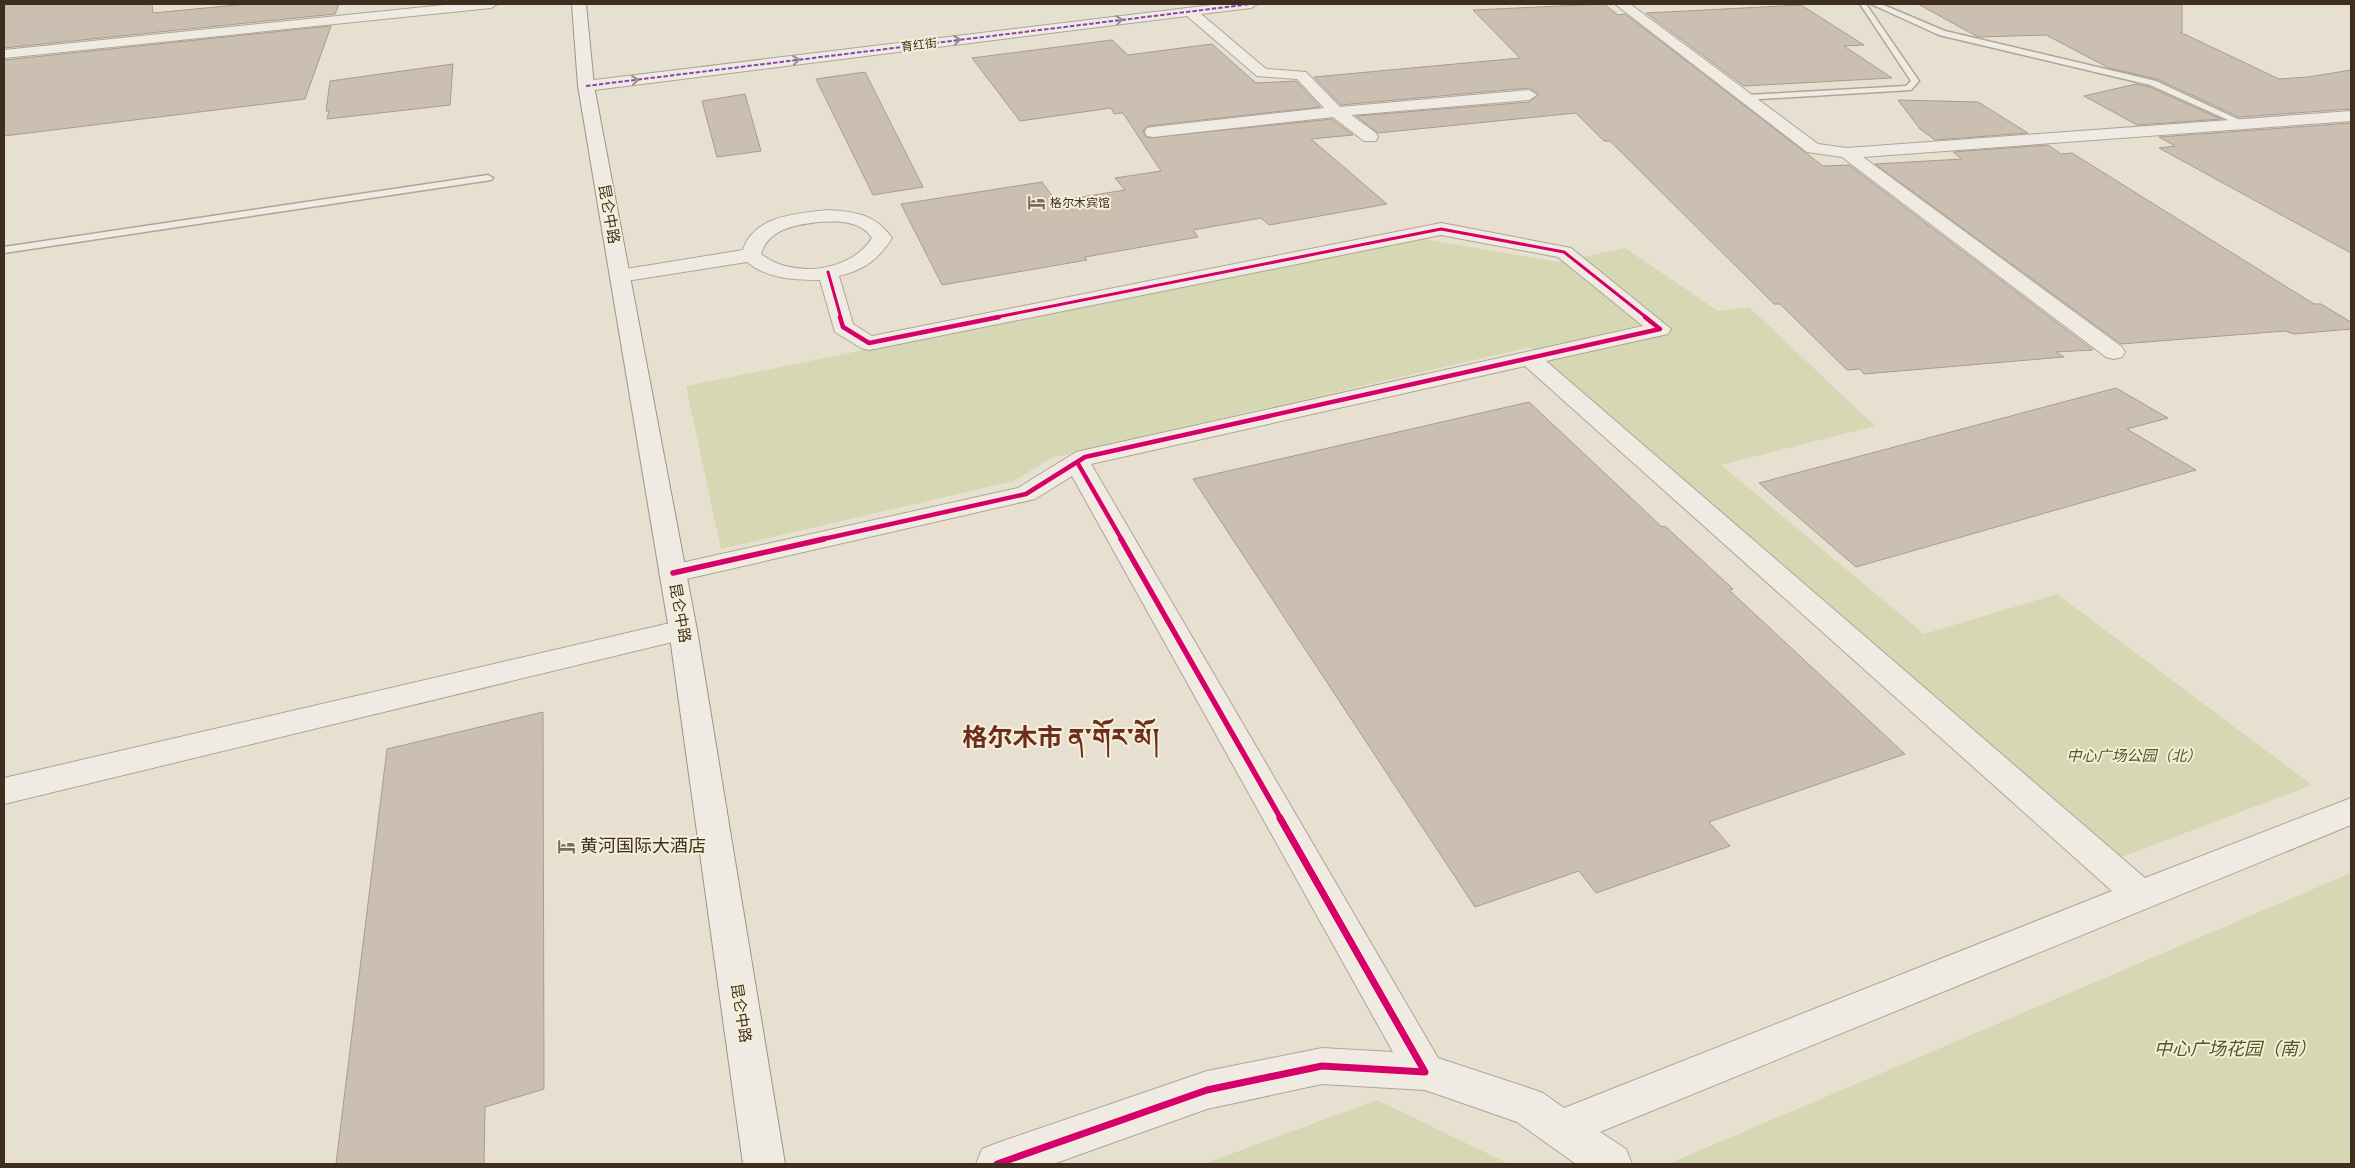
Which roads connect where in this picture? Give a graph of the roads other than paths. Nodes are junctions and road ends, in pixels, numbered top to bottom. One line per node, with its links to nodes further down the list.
1 (491, 4): 8 (street)
2 (578, 4): 9 (street, 昆仑中路)
3 (1252, 4): 7 (street, 育红街)
4 (1622, 4): 11 (street)
5 (1863, 4): 11 (lane)
6 (1875, 4): 14 (lane)
7 (1189, 12): 9 (street, 育红街, one-way to 7); 12 (street)
8 (4, 54)
9 (586, 86): 22 (street, 昆仑中路)
10 (1529, 95): 12 (street)
11 (1746, 98): 17 (street)
12 (1336, 112): 15 (street); 16 (street)
13 (2351, 116): 14 (street)
14 (2240, 122): 17 (street)
15 (1153, 132)
16 (1370, 137)
17 (1847, 153): 23 (street)
18 (488, 178): 19 (lane)
19 (4, 250)
20 (751, 255): 21 (street); 21 (street); 22 (street)
21 (828, 272): 24 (street)
22 (620, 276): 26 (street, 昆仑中路)
23 (2114, 352)
24 (1529, 358): 25 (street); 30 (street)
25 (1077, 462): 26 (street); 31 (street)
26 (673, 573): 27 (street, 昆仑中路)
27 (683, 630): 28 (street); 33 (street, 昆仑中路)
28 (4, 791)
29 (2351, 811): 30 (street)
30 (2141, 896): 32 (street)
31 (1425, 1072): 32 (street); 34 (street)
32 (1560, 1129): 35 (street)
33 (764, 1164)
34 (997, 1164)
35 (1611, 1164)

